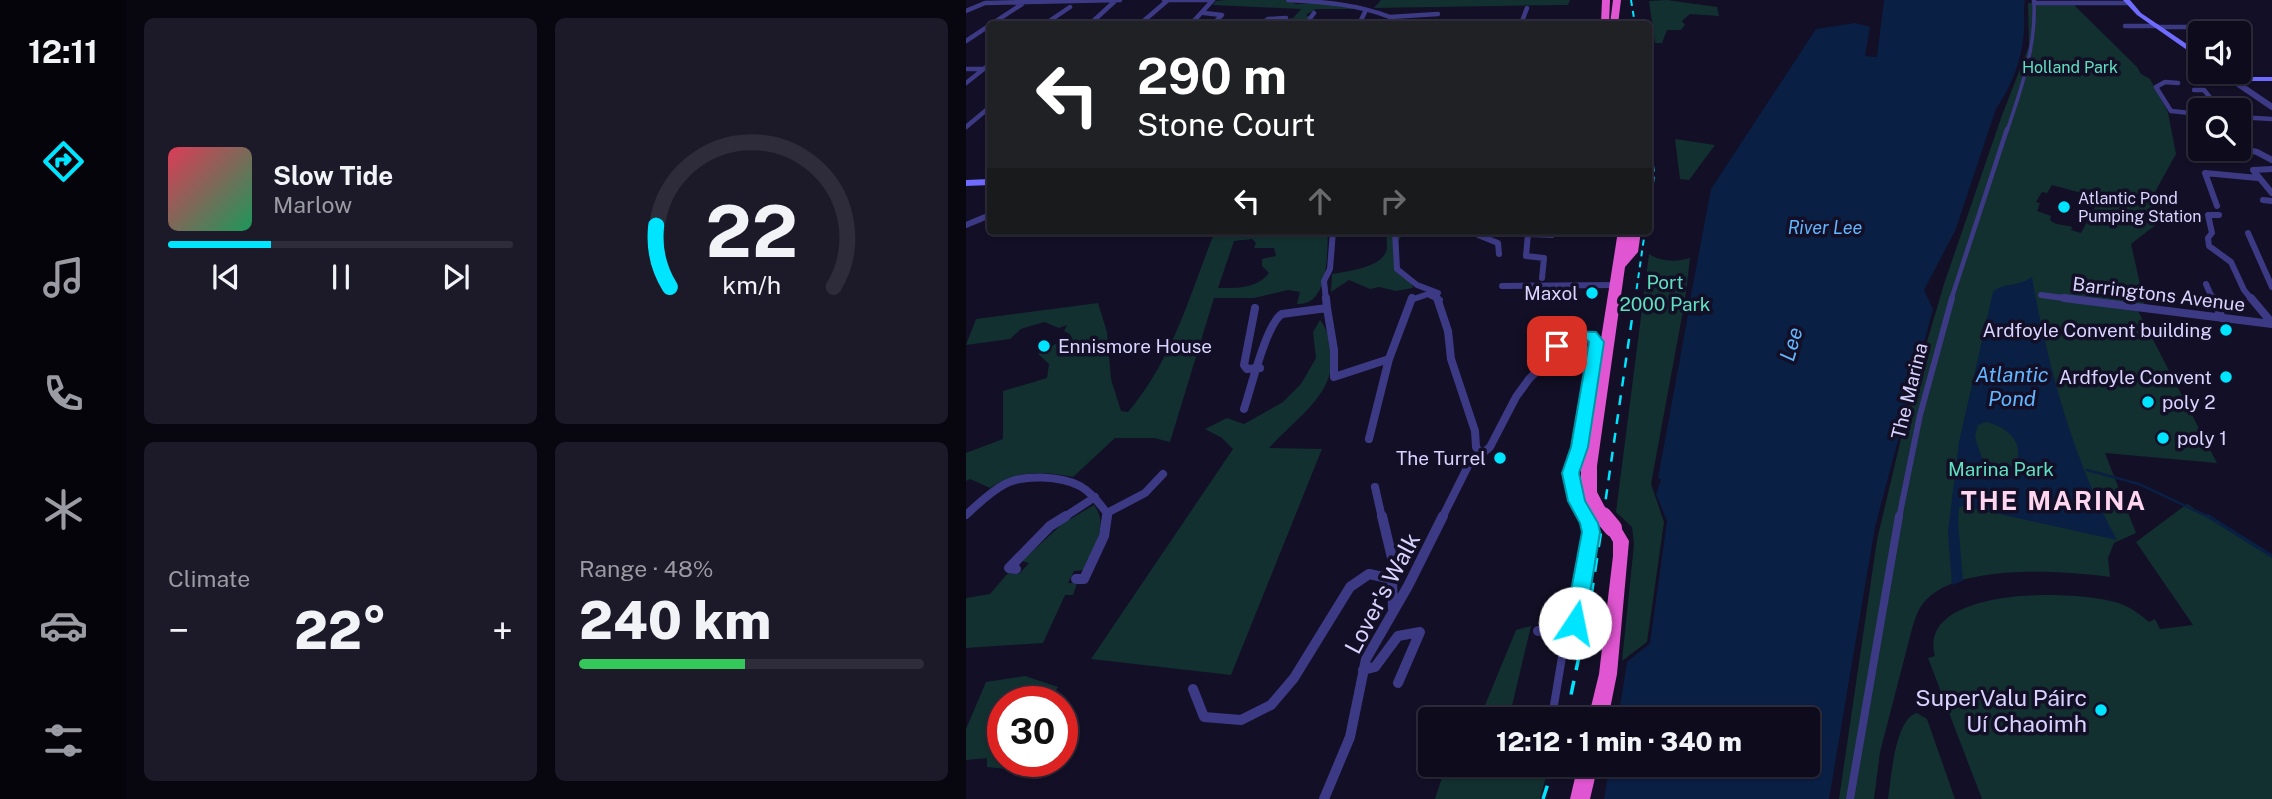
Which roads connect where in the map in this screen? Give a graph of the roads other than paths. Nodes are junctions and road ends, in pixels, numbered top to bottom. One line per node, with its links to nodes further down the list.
1 (1118, 0): 12 (street); 26 (street)
2 (1166, 0): 3 (street); 27 (street)
3 (1193, 0): 4 (street)
4 (1211, 0): 17 (street)
5 (1288, 0): 8 (street)
6 (1606, 0): 36 (highway)
7 (1617, 0): 37 (highway)
8 (1338, 1): 22 (street)
9 (2034, 1): 13 (street); 121 (street, The Marina)
10 (966, 2): 11 (street)
11 (983, 2): 12 (street); 16 (street)
12 (1025, 2): 24 (street)
13 (2128, 2): 40 (main road)
14 (1070, 7): 25 (street)
15 (1527, 8): 35 (street)
16 (966, 11)
17 (1204, 13): 28 (street); 29 (street)
18 (1305, 14): 31 (street)
19 (1438, 14): 21 (street)
20 (1366, 15): 32 (street)
21 (1418, 15): 22 (street); 34 (street)
22 (1390, 17): 33 (street)
23 (1282, 18): 30 (street)
24 (996, 21)
25 (1049, 21)
26 (1094, 21)
27 (1143, 21)
28 (1195, 21)
29 (1216, 21)
30 (1265, 21)
31 (1308, 21)
32 (1361, 21)
33 (1390, 21)
34 (1415, 21)
35 (1522, 21)
36 (1605, 21)
37 (1614, 21)
38 (2126, 26): 40 (street)
39 (987, 27): 42 (street)
40 (2158, 27): 41 (street); 43 (main road)
41 (2188, 27)
42 (966, 41)
43 (2188, 48)
44 (987, 66): 46 (street)
45 (966, 69): 46 (street)
46 (983, 69): 49 (street)
47 (2251, 79): 48 (main road)
48 (2272, 79)
49 (966, 83)
50 (2178, 83): 56 (street)
51 (2238, 84): 54 (street)
52 (2194, 90): 53 (street)
53 (2210, 98)
54 (2272, 107)
55 (987, 110): 57 (street)
56 (2188, 113)
57 (981, 115): 58 (street); 61 (street)
58 (966, 116)
59 (2251, 118): 60 (street)
60 (2272, 119)
61 (966, 127)
62 (2251, 151): 63 (street)
63 (2272, 160)
64 (2272, 169): 65 (street)
65 (2258, 178): 68 (street); 71 (street)
66 (987, 182): 67 (main road)
67 (966, 183)
68 (2272, 193)
69 (2263, 201): 70 (street)
70 (2272, 201)
71 (2217, 206)
72 (2219, 215): 94 (street)
73 (987, 216): 74 (street)
74 (966, 225)
75 (2248, 233): 88 (street)
76 (1333, 235): 92 (street)
77 (1395, 235): 90 (street)
78 (1478, 235): 82 (street)
79 (1528, 235): 84 (street)
80 (1623, 235): 83 (highway)
81 (1634, 235): 83 (highway)
82 (1499, 254)
83 (1619, 266): 86 (highway)
84 (1542, 278)
85 (2206, 284): 93 (street)
86 (1616, 285): 87 (street); 95 (highway)
87 (1502, 286)
88 (2272, 287)
89 (2041, 295): 93 (street, Barringtons Avenue)
90 (1435, 297): 97 (street); 101 (street)
91 (1255, 308): 98 (street)
92 (1327, 308): 97 (street); 98 (street)
93 (2222, 318): 94 (street, Barringtons Avenue)
94 (2272, 323)
95 (1602, 342): 96 (street); 101 (street, Lover's Walk); 112 (street); 117 (highway, bridge)
96 (1537, 352)
97 (1389, 359): 100 (street)
98 (1260, 368): 99 (street)
99 (1244, 409)
100 (1370, 439)
101 (1482, 455): 110 (street, Lover's Walk)
102 (1163, 474): 105 (street)
103 (1374, 487): 109 (street)
104 (1095, 497): 105 (street); 106 (street); 107 (street)
105 (1107, 513): 108 (street)
106 (966, 515)
107 (1016, 569)
108 (1076, 579)
109 (1392, 579): 110 (street); 115 (street)
110 (1392, 615): 113 (street, Lover's Walk)
111 (1538, 631): 112 (street)
112 (1566, 633): 116 (street)
113 (1363, 670): 114 (street); 119 (street, Lover's Walk)
114 (1398, 683)
115 (1193, 690)
116 (1555, 705)
117 (1601, 707)
118 (1585, 777): 120 (highway)
119 (1324, 799)
120 (1580, 799)
121 (1850, 799)

